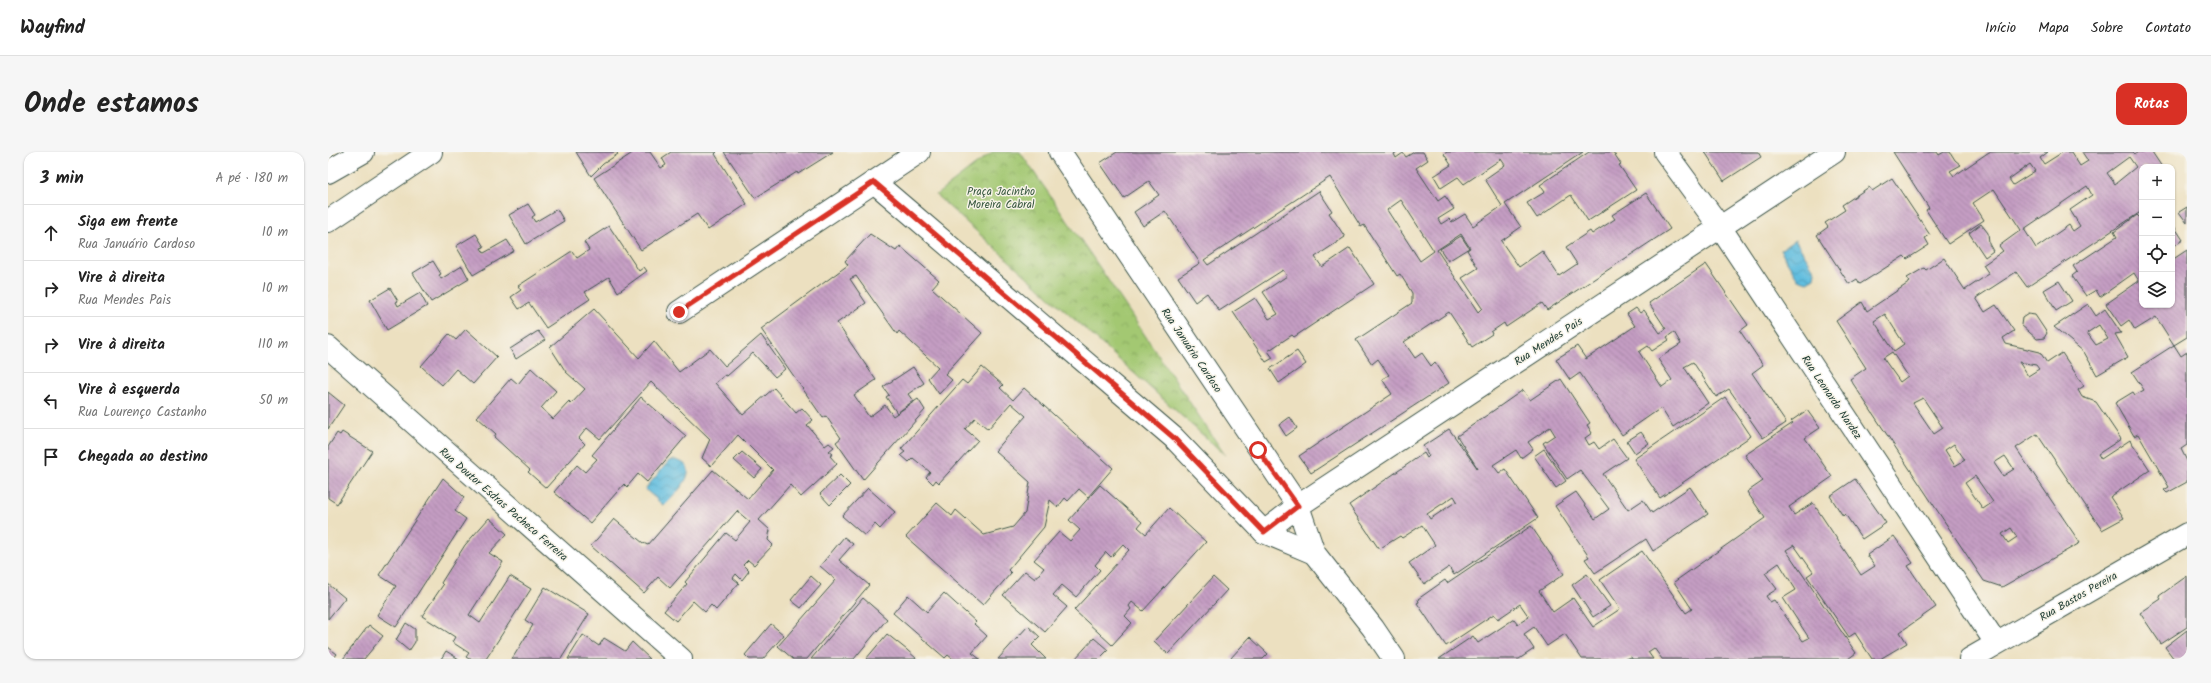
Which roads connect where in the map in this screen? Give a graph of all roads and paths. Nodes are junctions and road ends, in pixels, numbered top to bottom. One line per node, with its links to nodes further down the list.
1 (362, 152): 7 (main road)
2 (431, 152): 9 (main road)
3 (919, 152): 8 (main road)
4 (1060, 152): 13 (main road, Rua Januário Cardoso)
5 (1665, 152): 10 (main road, Rua Leonardo Nardez)
6 (1834, 152): 10 (main road, Rua Mendes Pais)
7 (328, 172)
8 (874, 182): 11 (main road); 14 (main road)
9 (328, 221)
10 (1720, 227): 13 (main road, Rua Mendes Pais); 17 (main road, Rua Leonardo Nardez)
11 (679, 312)
12 (328, 348): 18 (main road, Rua Doutor Esdras Pacheco Ferreira)
13 (1298, 506): 14 (main road, Rua Mendes Pais); 16 (main road, Rua Januário Cardoso)
14 (1264, 532): 16 (main road, Rua Januário Cardoso)
15 (2187, 534): 17 (main road, Rua Bastos Pereira)
16 (1314, 553): 19 (main road, Rua Januário Cardoso)
17 (1996, 644): 20 (main road, Rua Bastos Pereira)
18 (681, 659)
19 (1394, 659)
20 (1970, 659)

